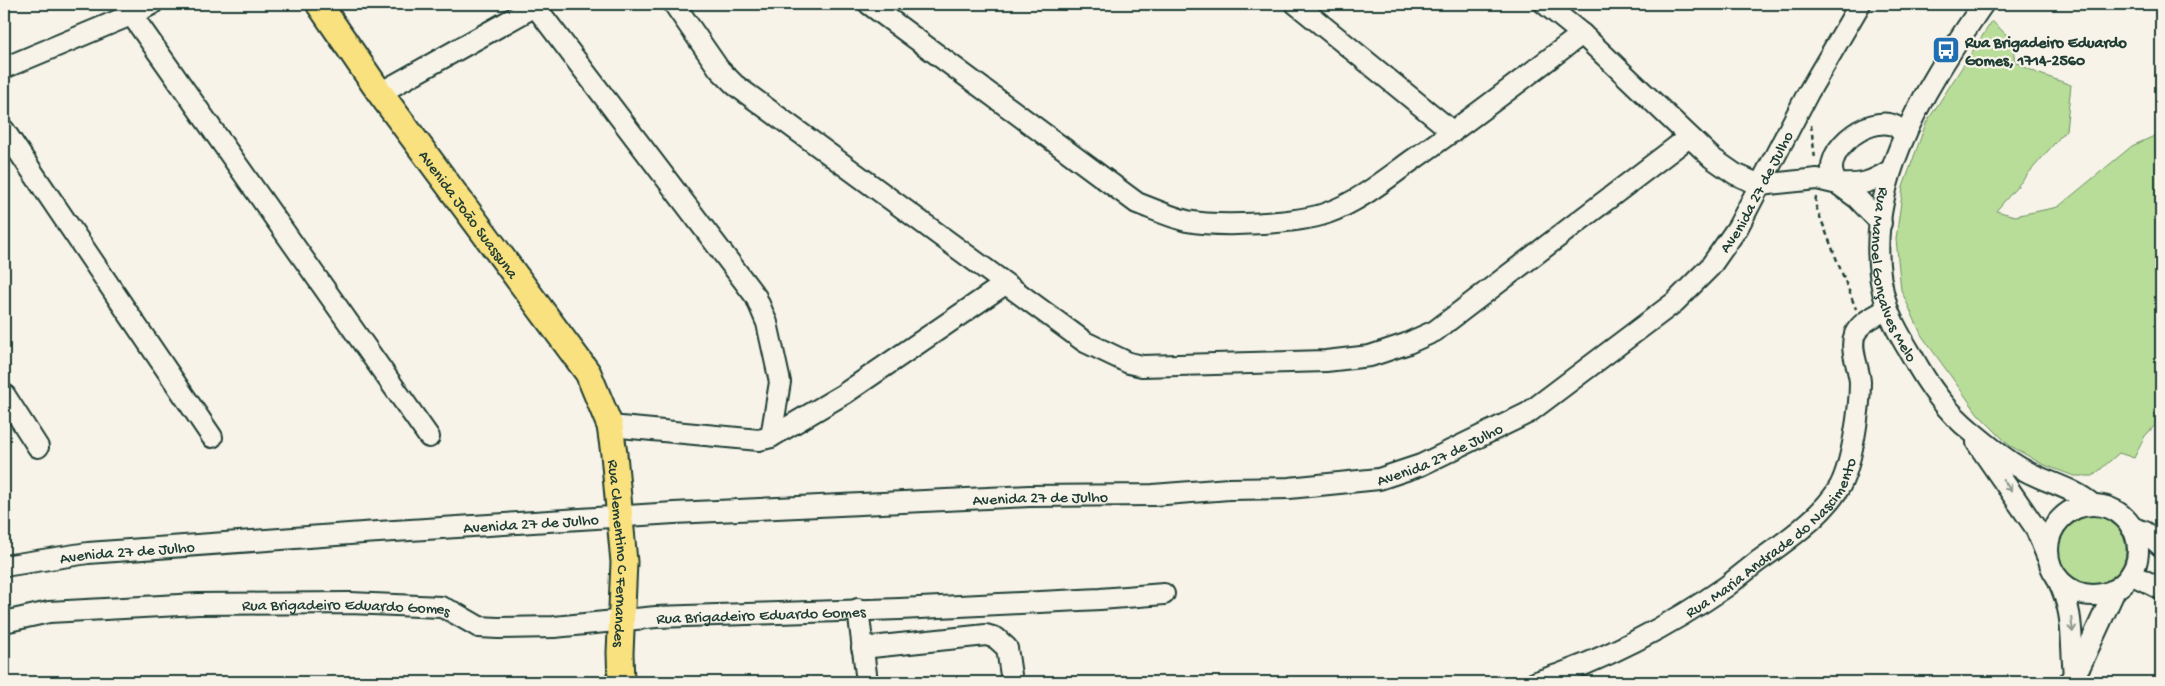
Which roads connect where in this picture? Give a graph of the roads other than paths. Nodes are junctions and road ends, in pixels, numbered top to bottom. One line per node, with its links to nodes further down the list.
1 (152, 4): 10 (street)
2 (318, 4): 13 (main road, Avenida João Suassuna)
3 (674, 4): 22 (street)
4 (869, 4): 15 (street)
5 (1296, 4): 15 (street)
6 (1545, 4): 11 (street)
7 (1860, 4): 20 (street, Avenida 27 de Julho)
8 (1983, 4): 16 (street, Rua Manoel Gonçalves Melo)
9 (537, 5): 13 (street); 29 (street)
10 (128, 10): 12 (street); 28 (street)
11 (1582, 34): 15 (street); 17 (street)
12 (4, 68)
13 (380, 93): 25 (main road, Avenida João Suassuna)
14 (4, 130): 27 (street)
15 (1452, 132)
16 (1904, 134): 18 (street, Rua Manoel Gonçalves Melo); 19 (street)
17 (1689, 137): 20 (street); 22 (street)
18 (1891, 170): 19 (street); 21 (street, Rua Manoel Gonçalves Melo)
19 (1838, 184): 20 (street); 21 (street)
20 (1760, 185): 32 (street, Avenida 27 de Julho)
21 (1881, 223): 23 (street, Rua Manoel Gonçalves Melo)
22 (1005, 284): 29 (street)
23 (1887, 309): 26 (street, Rua Manoel Gonçalves Melo); 50 (street, Rua Maria Andrade do Nascimento)
24 (4, 394): 30 (street)
25 (610, 426): 29 (street); 32 (main road, Rua Clementino C Fernandes)
26 (1969, 430): 31 (street, Rua Manoel Gonçalves Melo); 35 (street, Rua Manoel Gonçalves Melo, one-way to 35)
27 (212, 437)
28 (429, 437)
29 (771, 437)
30 (38, 446)
31 (2093, 505): 33 (street); 35 (street)
32 (619, 518): 36 (street, Avenida 27 de Julho); 43 (main road, Rua Clementino C Fernandes)
33 (2131, 527): 34 (street); 37 (street)
34 (2161, 546)
35 (2048, 558): 38 (street)
36 (4, 566)
37 (2131, 574): 39 (street); 40 (street)
38 (2057, 578): 40 (street); 46 (street, one-way to 46)
39 (2161, 589)
40 (2115, 590): 46 (street)
41 (1164, 594): 42 (street, Rua Brigadeiro Eduardo Gomes)
42 (858, 609): 43 (street, Rua Brigadeiro Eduardo Gomes); 45 (street)
43 (622, 620): 44 (street, Rua Brigadeiro Eduardo Gomes); 47 (main road, Rua Clementino C Fernandes)
44 (4, 622)
45 (862, 648): 48 (street); 49 (street)
46 (2072, 678)
47 (621, 682)
48 (867, 682)
49 (1012, 682)
50 (1536, 682)

